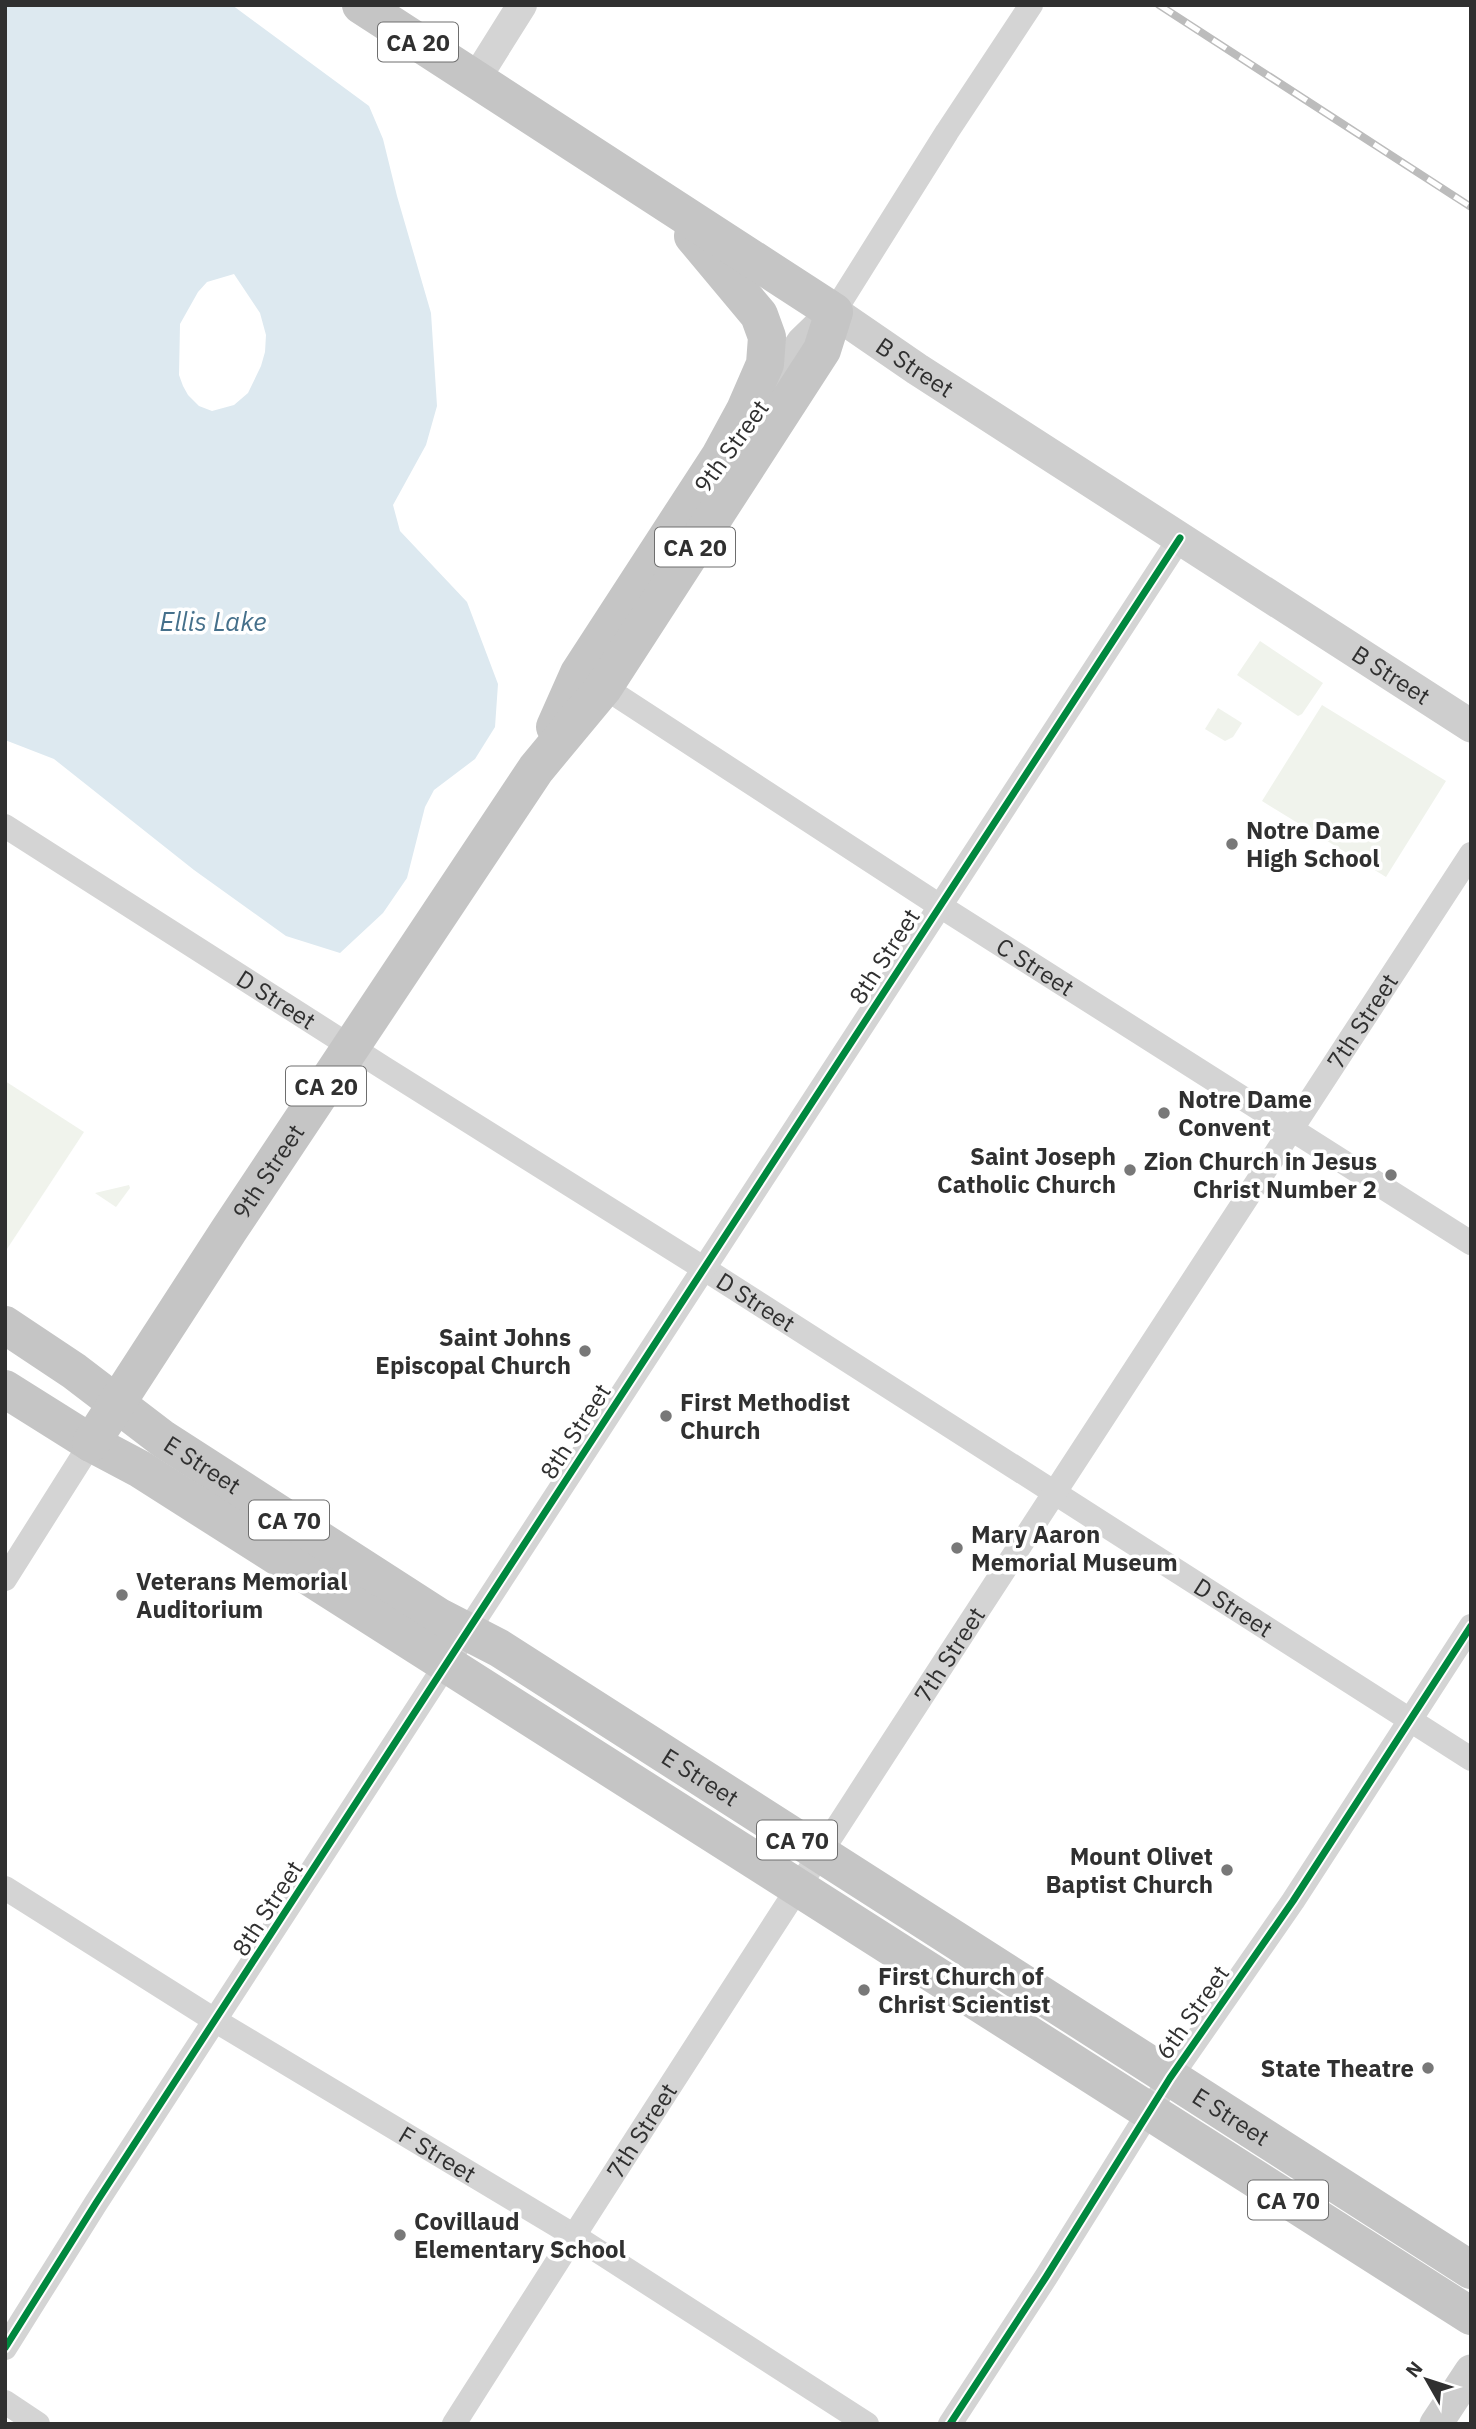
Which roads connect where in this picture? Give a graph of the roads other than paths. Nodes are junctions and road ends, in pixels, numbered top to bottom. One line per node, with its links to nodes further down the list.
1 (361, 5): 4 (highway, B Street / CA 20)
2 (522, 5): 4 (street)
3 (1031, 5): 6 (street, 9th Street)
4 (474, 80): 5 (highway, B Street / CA 20)
5 (662, 200): 6 (highway, B Street / CA 20); 7 (highway, CA 20)
6 (834, 312): 7 (main road, 9th Street); 8 (main road, B Street); 9 (highway, 9th Street / CA 20)
7 (720, 456): 11 (highway, 9th Street / CA 20)
8 (1180, 538): 10 (main road, B Street); 14 (street, 8th Street)
9 (604, 687): 11 (highway, 9th Street / CA 20); 14 (street, C Street)
10 (1471, 726)
11 (536, 769): 15 (highway, 9th Street / CA 20)
12 (5, 826): 15 (street, D Street)
13 (1471, 853): 16 (street, 7th Street)
14 (940, 906): 16 (street, C Street); 18 (street, 8th Street)
15 (352, 1048): 18 (street, D Street); 21 (highway, 9th Street / CA 20)
16 (1292, 1129): 17 (street, C Street); 23 (street, 7th Street)
17 (1471, 1244)
18 (703, 1268): 23 (street, D Street); 26 (street, 8th Street)
19 (5, 1325): 21 (highway, E Street)
20 (5, 1389): 22 (highway, E Street)
21 (115, 1403): 22 (highway, 9th Street / CA 20); 26 (highway, E Street / CA 70)
22 (92, 1443): 24 (street, 9th Street); 26 (highway, E Street / CA 70)
23 (1055, 1493): 27 (street, D Street); 29 (street, 7th Street)
24 (5, 1579)
25 (1471, 1626): 27 (street, 6th Street)
26 (457, 1648): 29 (highway, E Street / CA 70); 30 (highway, E Street / CA 70); 32 (street, 8th Street)
27 (1409, 1719): 28 (street, D Street); 33 (street, 6th Street)
28 (1471, 1759)
29 (818, 1854): 30 (street, 7th Street); 33 (highway, E Street / CA 70)
30 (798, 1886): 34 (highway, E Street / CA 70); 35 (street, 7th Street)
31 (5, 1888): 32 (street, F Street)
32 (216, 2021): 35 (street, F Street); 38 (street, 8th Street)
33 (1170, 2078): 34 (street, 6th Street); 36 (highway, E Street / CA 70)
34 (1149, 2110): 37 (highway, E Street / CA 70); 44 (street, 6th Street)
35 (573, 2235): 42 (street, 7th Street); 43 (street, F Street)
36 (1471, 2270)
37 (1471, 2316)
38 (5, 2348)
39 (1471, 2371): 45 (main road)
40 (5, 2402): 41 (street)
41 (38, 2424)
42 (454, 2424)
43 (867, 2424)
44 (950, 2424)
45 (1436, 2424)

